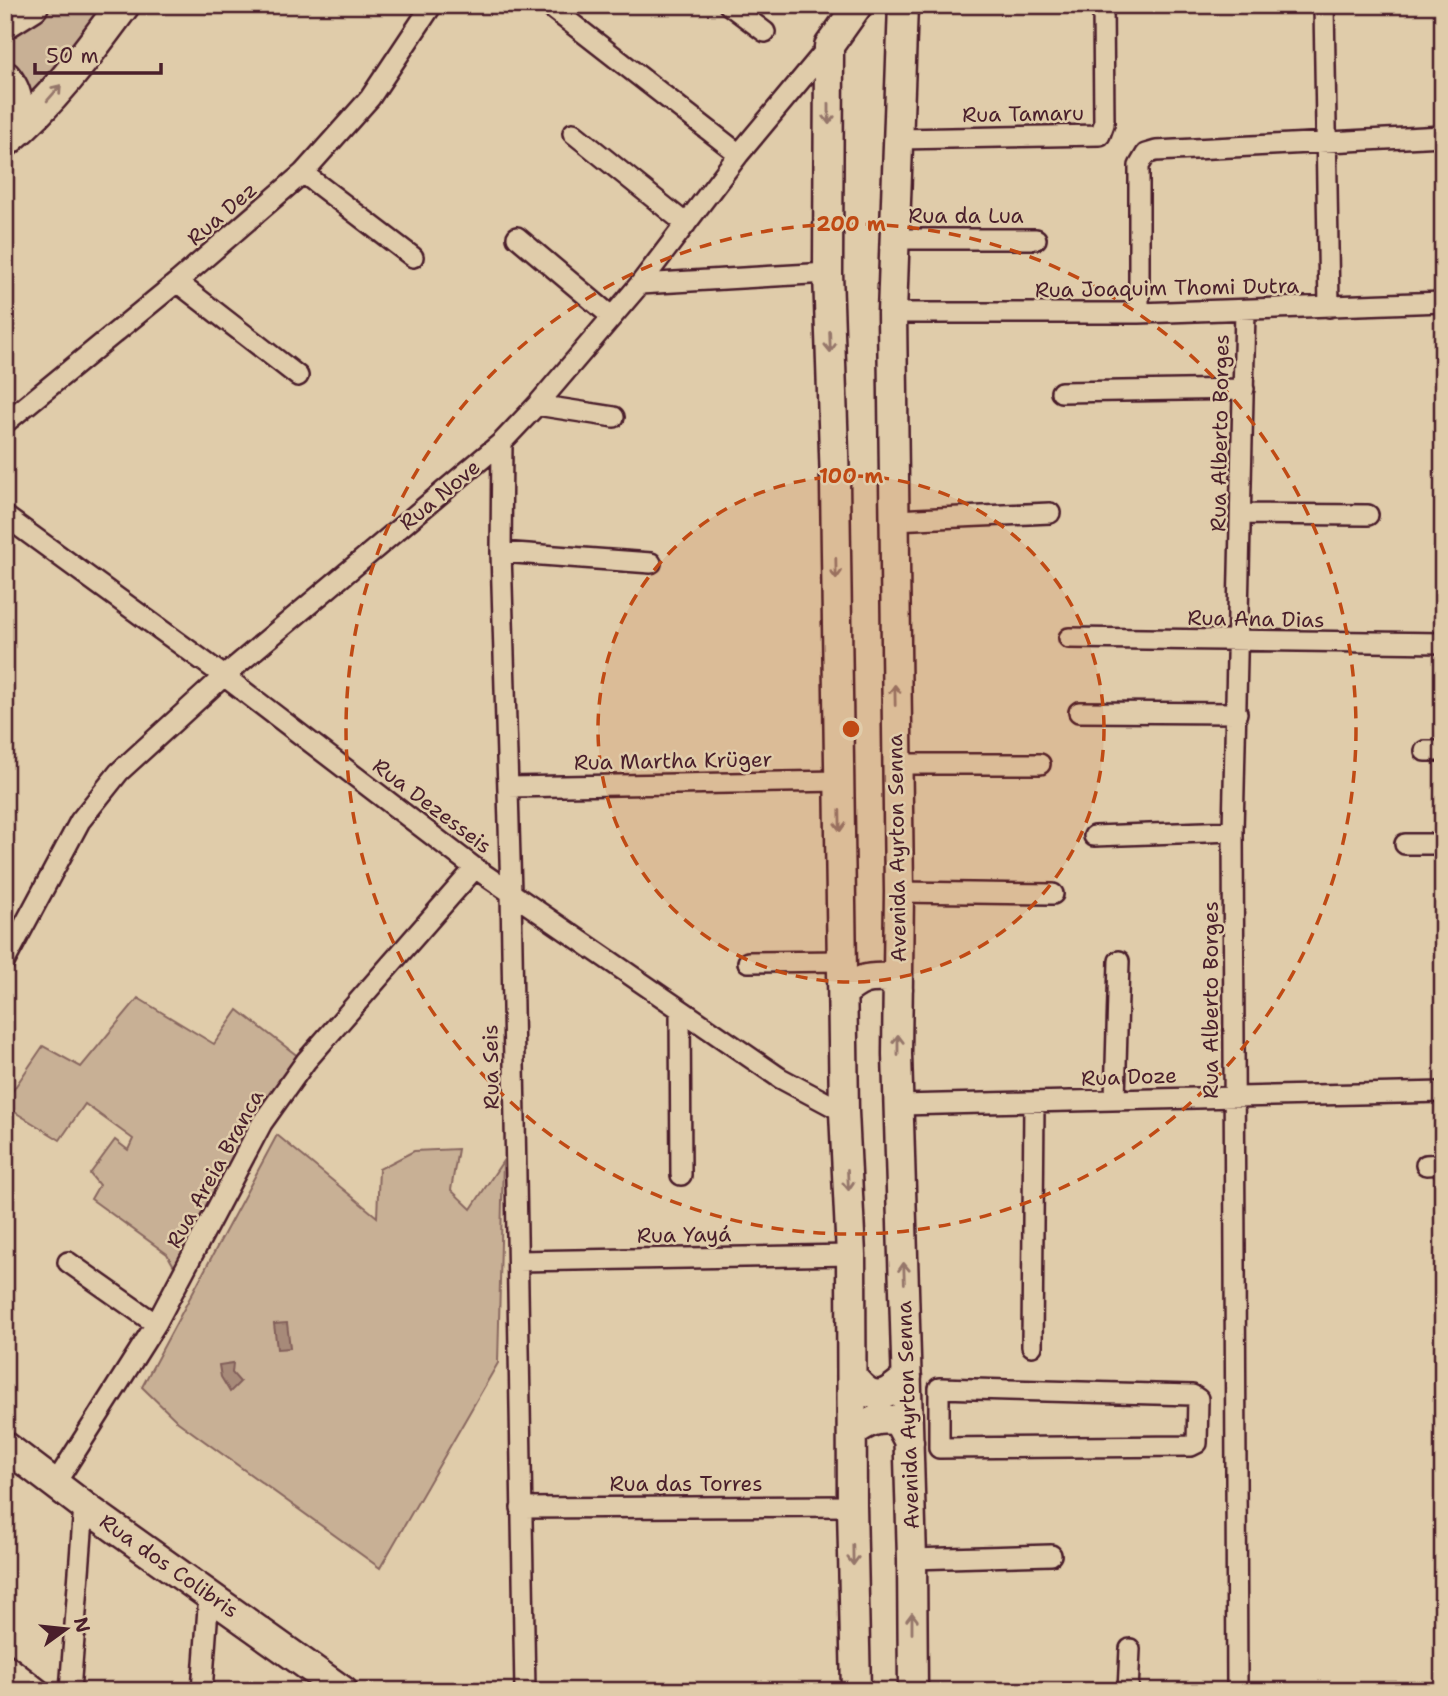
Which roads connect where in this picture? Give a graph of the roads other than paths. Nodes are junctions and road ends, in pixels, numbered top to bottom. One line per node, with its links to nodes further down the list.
1 (32, 5): 10 (main road)
2 (432, 5): 20 (street, Rua Dez)
3 (729, 5): 11 (street)
4 (858, 5): 12 (street, Rua Nove)
5 (903, 5): 16 (street, Avenida Ayrton Senna)
6 (1103, 5): 16 (street, Rua Tamaru)
7 (1324, 5): 18 (street)
8 (560, 9): 19 (street)
9 (124, 10): 17 (main road, one-way to 9)
10 (5, 22)
11 (765, 32)
12 (829, 46): 19 (street, Rua Nove); 26 (street, one-way to 26)
13 (5, 78): 17 (main road)
14 (573, 134): 21 (street)
15 (1443, 136): 18 (street)
16 (900, 139): 23 (street, Avenida Ayrton Senna)
17 (5, 141)
18 (1325, 142): 30 (street); 33 (street)
19 (739, 154): 21 (street, Rua Nove)
20 (303, 173): 25 (street); 27 (street, Rua Dez)
21 (686, 224): 28 (street, Rua Nove)
22 (517, 237): 34 (street)
23 (896, 239): 24 (street, Rua da Lua); 32 (street, Avenida Ayrton Senna)
24 (1036, 239)
25 (413, 257)
26 (828, 274): 28 (street); 57 (street, one-way to 57)
27 (177, 282): 35 (street); 40 (street, Rua Dez)
28 (640, 284): 34 (street, Rua Nove)
29 (1443, 302): 30 (street, Rua Joaquim Thomi Dutra)
30 (1329, 307): 31 (street, Rua Joaquim Thomi Dutra)
31 (1245, 310): 33 (street, Rua Joaquim Thomi Dutra); 36 (street, Rua Alberto Borges)
32 (892, 313): 33 (street, Rua Joaquim Thomi Dutra); 46 (street, Avenida Ayrton Senna)
33 (1139, 313)
34 (612, 317): 38 (street, Rua Nove)
35 (298, 376)
36 (1244, 389): 37 (street); 43 (street, Rua Alberto Borges)
37 (1061, 391)
38 (537, 405): 39 (street); 41 (street, Rua Nove)
39 (614, 416)
40 (5, 423)
41 (502, 442): 47 (street, Rua Seis); 52 (street, Rua Nove)
42 (1051, 513): 46 (street)
43 (1241, 514): 44 (street); 50 (street, Rua Alberto Borges)
44 (1368, 515)
45 (5, 516): 52 (street, Rua Dezesseis)
46 (894, 520): 56 (street, Avenida Ayrton Senna, one-way to 46)
47 (501, 552): 48 (street); 58 (street, Rua Seis)
48 (651, 563)
49 (1069, 638): 50 (street, Rua Ana Dias)
50 (1237, 642): 51 (street, Rua Ana Dias); 54 (street, Rua Alberto Borges)
51 (1443, 643)
52 (224, 676): 63 (street, Rua Dezesseis); 67 (street, Rua Nove)
53 (1079, 712): 54 (street)
54 (1237, 713): 59 (street, Rua Alberto Borges)
55 (1040, 764): 56 (street)
56 (896, 765): 64 (street, Avenida Ayrton Senna)
57 (840, 781): 58 (street, Rua Martha Krüger); 68 (street, one-way to 68)
58 (508, 787): 65 (street, Rua Seis)
59 (1233, 831): 60 (street); 75 (street, Rua Alberto Borges)
60 (1094, 836)
61 (1405, 844): 62 (street)
62 (1443, 844)
63 (475, 868): 65 (street, Rua Dezesseis); 84 (street, Rua Areia Branca)
64 (899, 892): 66 (street); 71 (street, Avenida Ayrton Senna)
65 (511, 893): 73 (street, Rua Dezesseis); 82 (street, Rua Seis)
66 (1053, 894)
67 (5, 961)
68 (843, 961): 70 (street); 72 (street)
69 (1119, 961): 76 (street)
70 (748, 962)
71 (898, 989): 72 (street); 78 (street, Avenida Ayrton Senna, one-way to 71)
72 (842, 993): 79 (street)
73 (680, 1009): 79 (street, Rua Dezesseis); 80 (street)
74 (1443, 1092): 75 (street, Rua Doze)
75 (1234, 1097): 76 (street, Rua Doze); 110 (street, Rua Alberto Borges)
76 (1115, 1099): 77 (street, Rua Doze)
77 (1034, 1102): 78 (street, Rua Doze); 85 (street)
78 (900, 1105): 87 (street, Avenida Ayrton Senna, one-way to 78)
79 (844, 1112): 81 (street, one-way to 81)
80 (681, 1175)
81 (852, 1255): 82 (street, Rua Yayá); 86 (street)
82 (518, 1261): 96 (street, Rua Seis)
83 (68, 1262): 84 (street)
84 (156, 1324): 93 (street, Rua Areia Branca)
85 (1032, 1346)
86 (852, 1376): 87 (street); 90 (street)
87 (907, 1377): 88 (street, Avenida Ayrton Senna)
88 (908, 1407): 89 (street); 91 (street, Avenida Ayrton Senna)
89 (938, 1407): 89 (street)
90 (852, 1433): 91 (street); 95 (street)
91 (909, 1442): 98 (street, Avenida Ayrton Senna)
92 (5, 1446): 93 (street, Rua dos Colibris)
93 (55, 1484): 94 (street, Rua dos Colibris)
94 (84, 1506): 99 (street, Rua dos Colibris); 104 (street)
95 (852, 1506): 96 (street, Rua das Torres); 107 (street, one-way to 107)
96 (521, 1508): 106 (street, Rua Seis)
97 (1051, 1555): 98 (street)
98 (912, 1559): 108 (street, Avenida Ayrton Senna, one-way to 98)
99 (209, 1594): 102 (street, Rua dos Colibris); 105 (street)
100 (1130, 1649): 109 (street)
101 (5, 1663): 103 (street)
102 (336, 1689)
103 (41, 1691)
104 (70, 1691)
105 (202, 1691)
106 (525, 1691)
107 (856, 1691)
108 (913, 1691)
109 (1128, 1691)
110 (1237, 1691)

